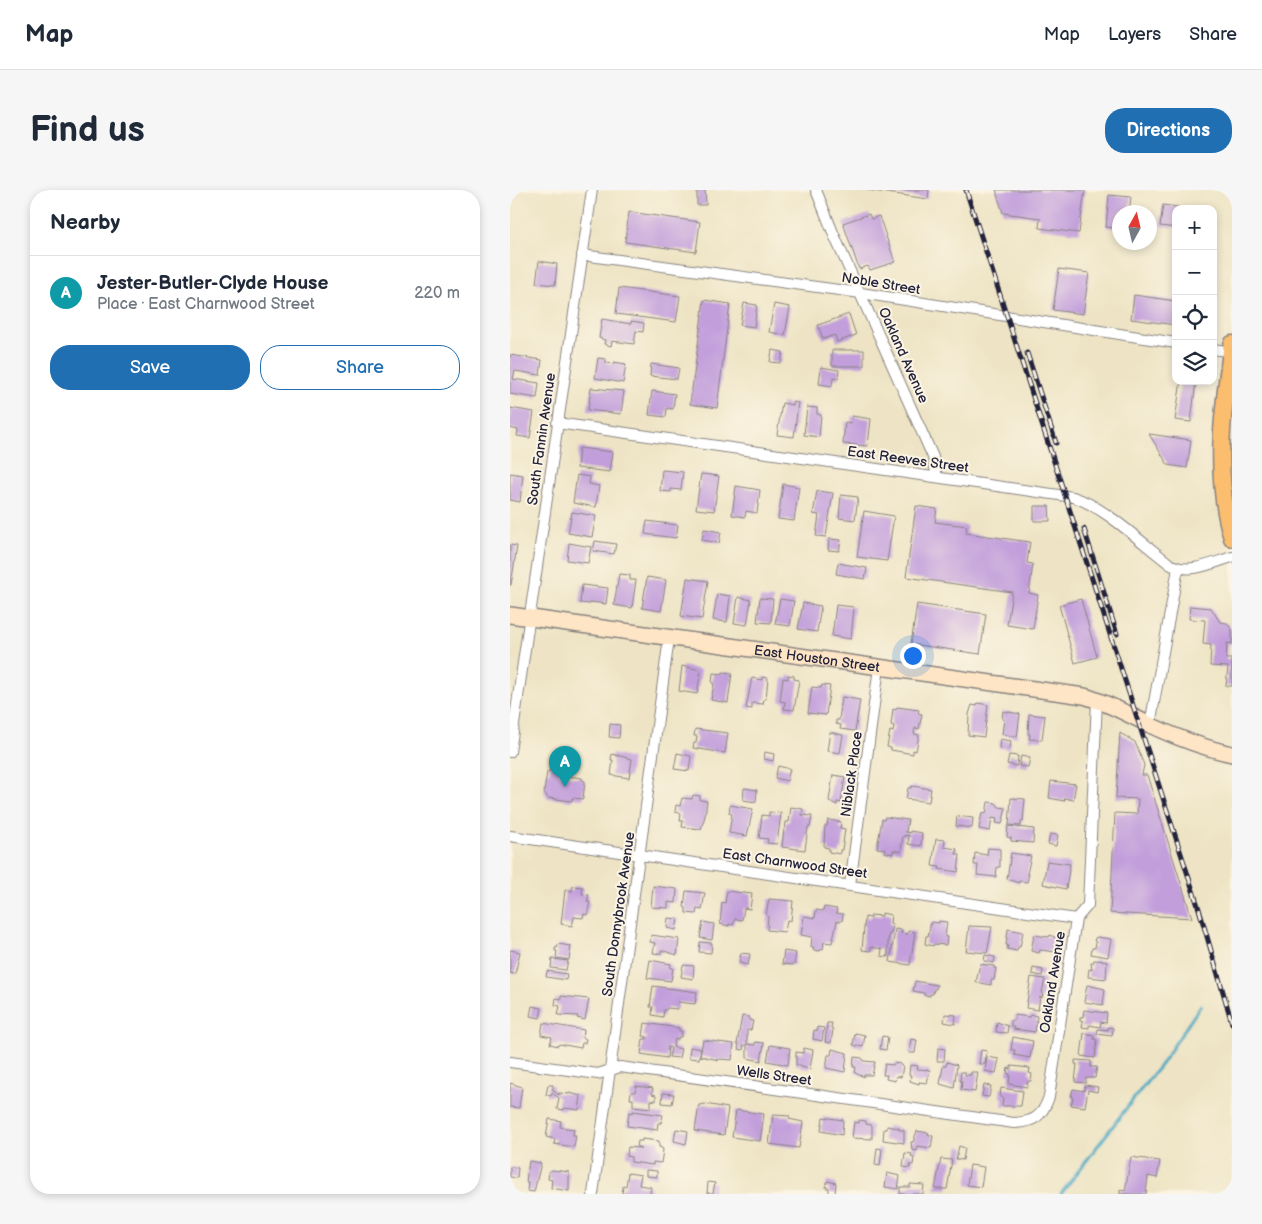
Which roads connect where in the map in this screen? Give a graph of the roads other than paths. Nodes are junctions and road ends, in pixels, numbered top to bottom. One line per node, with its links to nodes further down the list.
1 (592, 190): 3 (street, South Fannin Avenue)
2 (816, 190): 4 (street, Oakland Avenue)
3 (582, 255): 4 (street, Noble Street); 8 (street, South Fannin Avenue)
4 (861, 293): 5 (street, Noble Street); 9 (street, Oakland Avenue)
5 (1172, 342)
6 (1217, 349): 7 (street)
7 (1232, 349): 10 (main road)
8 (557, 423): 9 (street, East Reeves Street); 14 (street, South Fannin Avenue)
9 (937, 477): 12 (street, East Reeves Street)
10 (1232, 538)
11 (1232, 557): 12 (street)
12 (1178, 568): 18 (street)
13 (510, 615): 14 (street, East Houston Street)
14 (530, 618): 15 (street, East Houston Street); 19 (street, South Fannin Avenue)
15 (668, 638): 16 (street, East Houston Street); 22 (street, South Donnybrook Avenue)
16 (879, 667): 17 (street, East Houston Street); 23 (street, Niblack Place)
17 (1097, 700): 18 (street, East Houston Street); 24 (street, Oakland Avenue)
18 (1150, 725): 20 (street, East Houston Street)
19 (510, 752)
20 (1232, 754)
21 (510, 836): 22 (street, East Charnwood Street)
22 (640, 854): 23 (street, East Charnwood Street); 26 (street, South Donnybrook Avenue)
23 (850, 885): 24 (street, East Charnwood Street)
24 (1076, 919): 27 (street, Oakland Avenue)
25 (510, 1062): 26 (street, Wells Street)
26 (610, 1070): 27 (street, Wells Street); 28 (street, South Donnybrook Avenue)
27 (1035, 1118)
28 (593, 1194)

